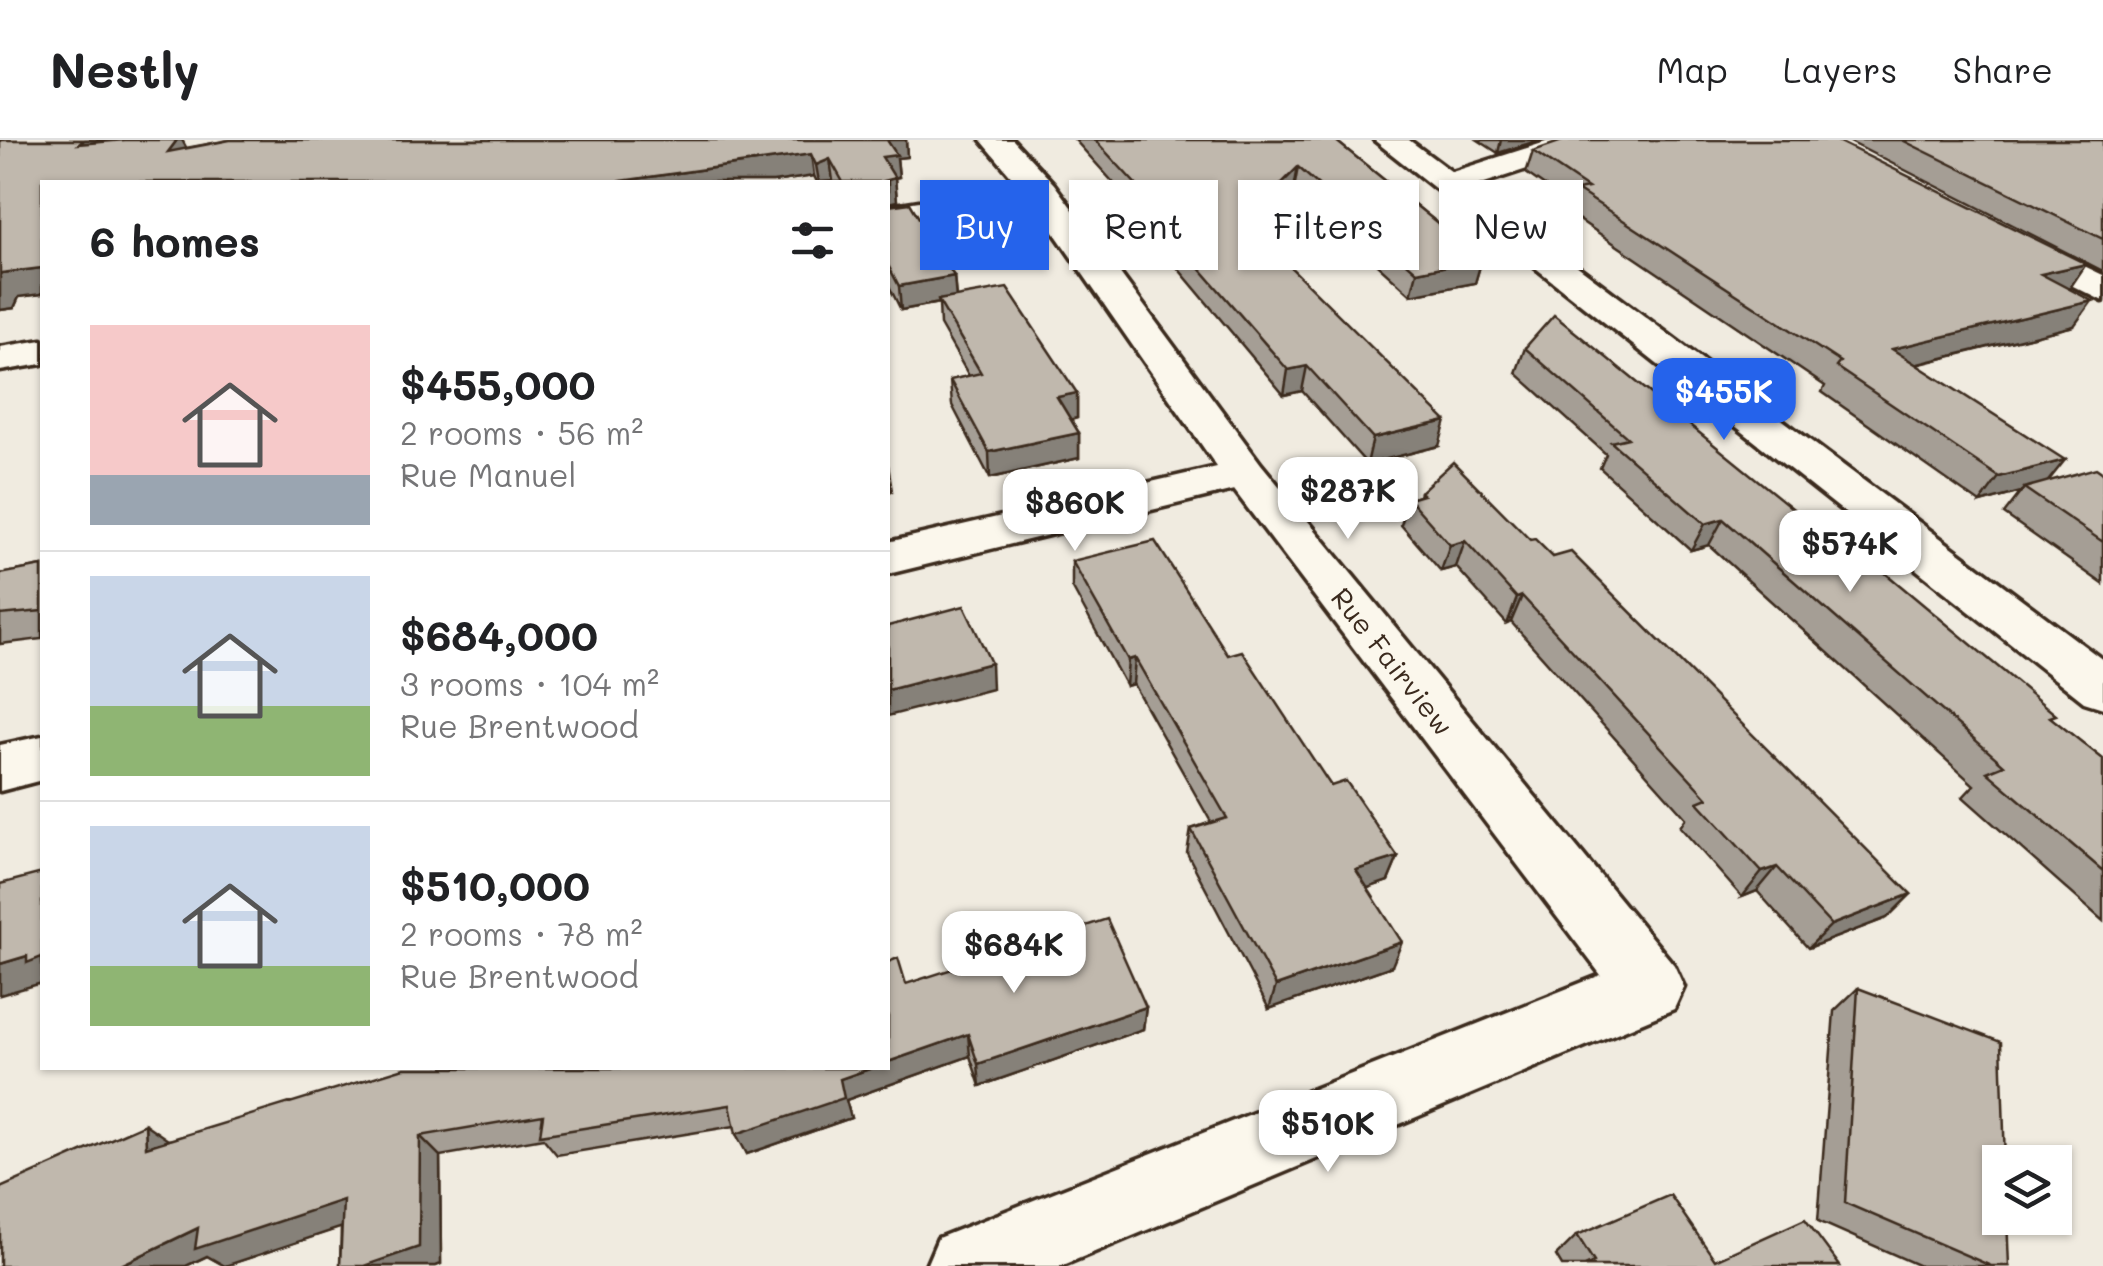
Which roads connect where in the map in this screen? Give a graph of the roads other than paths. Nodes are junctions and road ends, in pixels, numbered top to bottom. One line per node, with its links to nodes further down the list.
1 (996, 140): 4 (street, Rue Fairview)
2 (1389, 140): 5 (street)
3 (1583, 140): 6 (street)
4 (1032, 180)
5 (1443, 180)
6 (1460, 180)
7 (1049, 201): 15 (street, Rue Fairview)
8 (920, 211): 9 (street)
9 (890, 216)
10 (1984, 228): 12 (street)
11 (1560, 270): 17 (street)
12 (2103, 290)
13 (40, 352): 14 (street)
14 (0, 358)
15 (1245, 474): 16 (street); 20 (street, Rue Fairview)
16 (890, 558)
17 (2103, 688)
18 (40, 758): 19 (street)
19 (0, 768)
20 (966, 1266)

